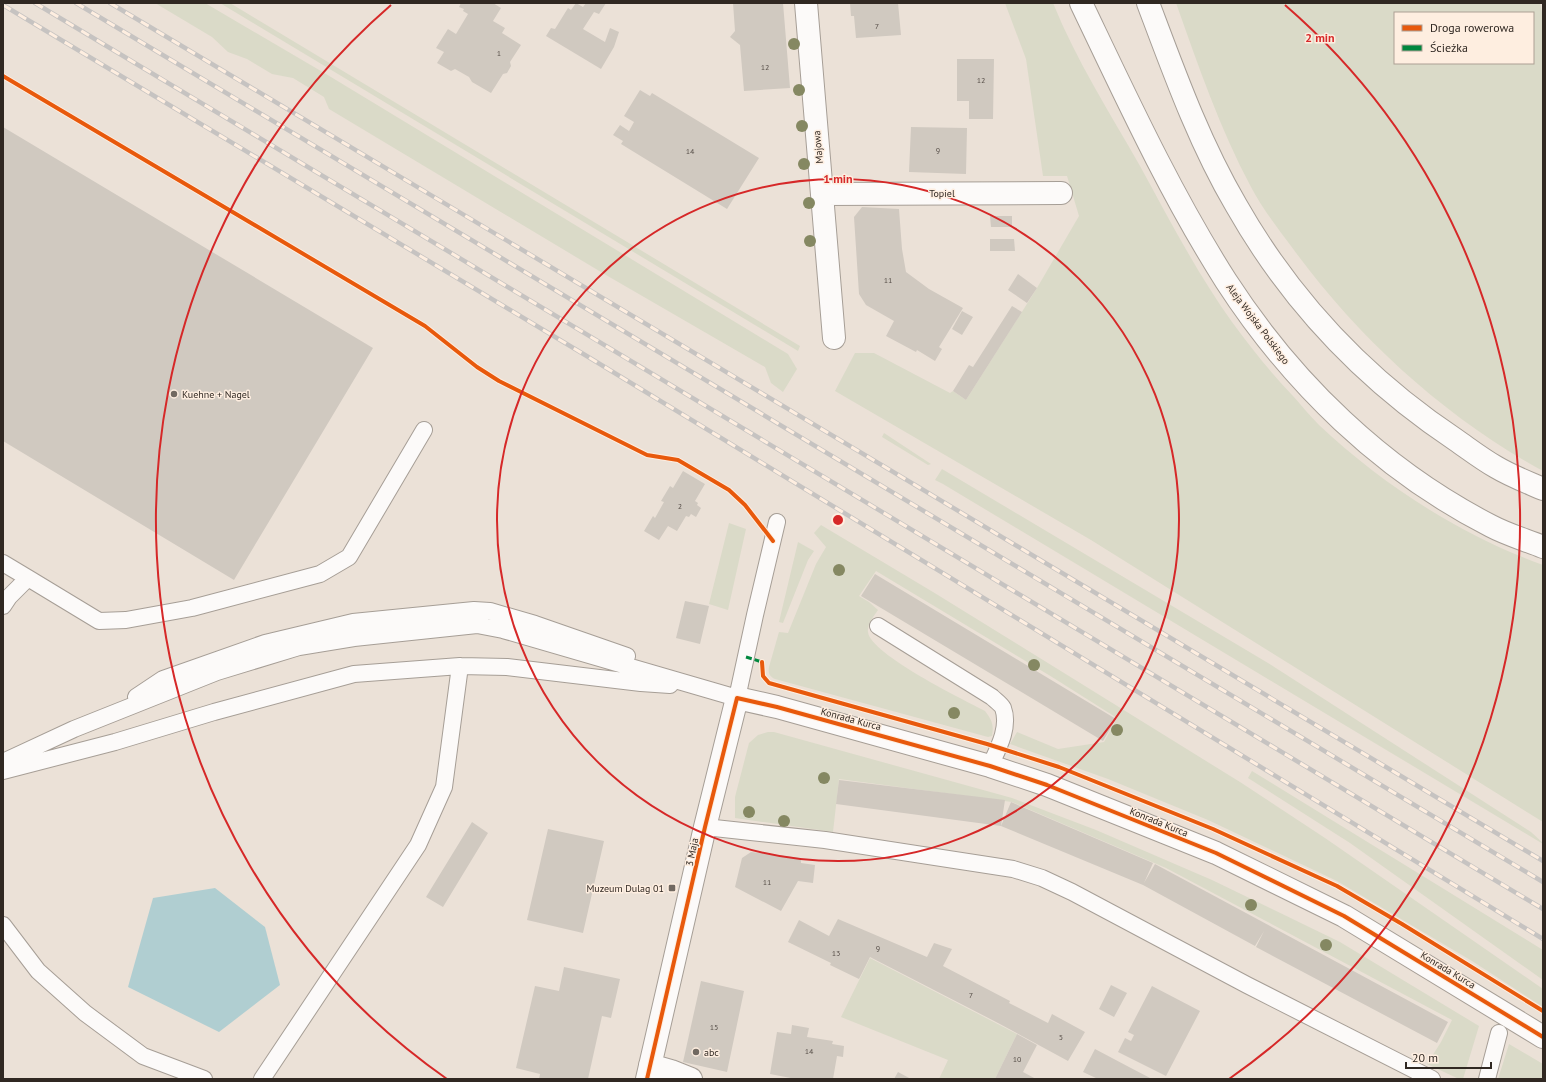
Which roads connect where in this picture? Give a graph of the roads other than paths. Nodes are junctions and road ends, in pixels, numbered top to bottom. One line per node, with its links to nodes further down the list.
1 (806, 3): 5 (street, Majowa)
2 (1081, 3): 10 (street, Aleja Wojska Polskiego)
3 (1148, 3): 8 (street)
4 (1061, 193): 5 (street, Topiel)
5 (822, 194): 6 (street, Majowa)
6 (834, 338)
7 (424, 430): 12 (lane)
8 (1543, 489)
9 (777, 522): 17 (lane, 3 Maja)
10 (1543, 546)
11 (3, 563): 12 (lane)
12 (28, 578): 13 (lane)
13 (3, 606)
14 (878, 626): 19 (lane)
15 (460, 666): 16 (lane); 20 (lane); 27 (lane)
16 (702, 687): 17 (lane); 18 (lane)
17 (737, 698): 19 (street, Konrada Kurca); 21 (street, 3 Maja)
18 (3, 762)
19 (990, 766): 24 (street, Konrada Kurca)
20 (3, 771)
21 (705, 827): 25 (street, 3 Maja); 29 (lane)
22 (3, 925): 26 (lane)
23 (1499, 1032): 30 (lane)
24 (1543, 1036)
25 (648, 1072): 28 (street)
26 (204, 1079)
27 (262, 1079)
28 (691, 1079)
29 (1432, 1079)
30 (1487, 1079)

